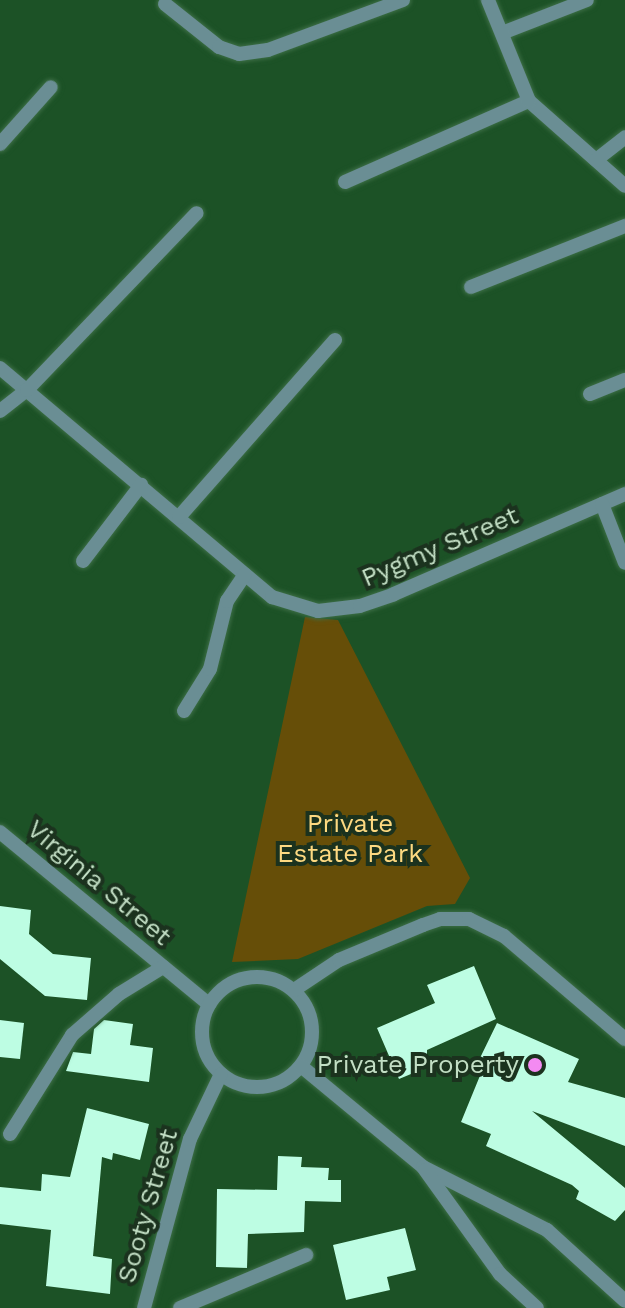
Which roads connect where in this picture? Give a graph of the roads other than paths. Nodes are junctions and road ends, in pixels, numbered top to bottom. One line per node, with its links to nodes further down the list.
1 (403, 0): 4 (street)
2 (488, 0): 5 (street)
3 (587, 0): 5 (street)
4 (165, 4)
5 (502, 33): 7 (street)
6 (51, 87): 9 (street)
7 (529, 101): 10 (street); 11 (street)
8 (625, 137): 10 (street)
9 (0, 144)
10 (596, 160): 12 (street)
11 (345, 182)
12 (625, 186)
13 (197, 213): 19 (street)
14 (625, 226): 15 (street)
15 (471, 287)
16 (335, 340): 25 (street)
17 (0, 368): 19 (street, Pygmy Street)
18 (625, 380): 20 (street)
19 (27, 390): 21 (street); 22 (street, Pygmy Street)
20 (590, 394)
21 (0, 411)
22 (141, 485): 25 (street, Pygmy Street); 26 (street)
23 (625, 494): 24 (street, Pygmy Street)
24 (602, 504): 27 (street); 28 (street, Pygmy Street)
25 (179, 517): 28 (street, Pygmy Street)
26 (83, 561)
27 (625, 563)
28 (245, 574): 29 (street)
29 (184, 711)
30 (2, 836): 31 (street, Virginia Street)
31 (163, 967): 33 (street, Virginia Street); 37 (street, Virginia Street)
32 (294, 990): 33 (street); 34 (street); 35 (street)
33 (209, 1004): 36 (street)
34 (625, 1039)
35 (301, 1066): 36 (street); 38 (street)
36 (221, 1074): 41 (street, Sooty Street)
37 (10, 1134)
38 (423, 1167): 40 (street); 43 (street)
39 (306, 1255): 42 (street)
40 (622, 1303)
41 (146, 1307)
42 (180, 1308)
43 (537, 1308)

